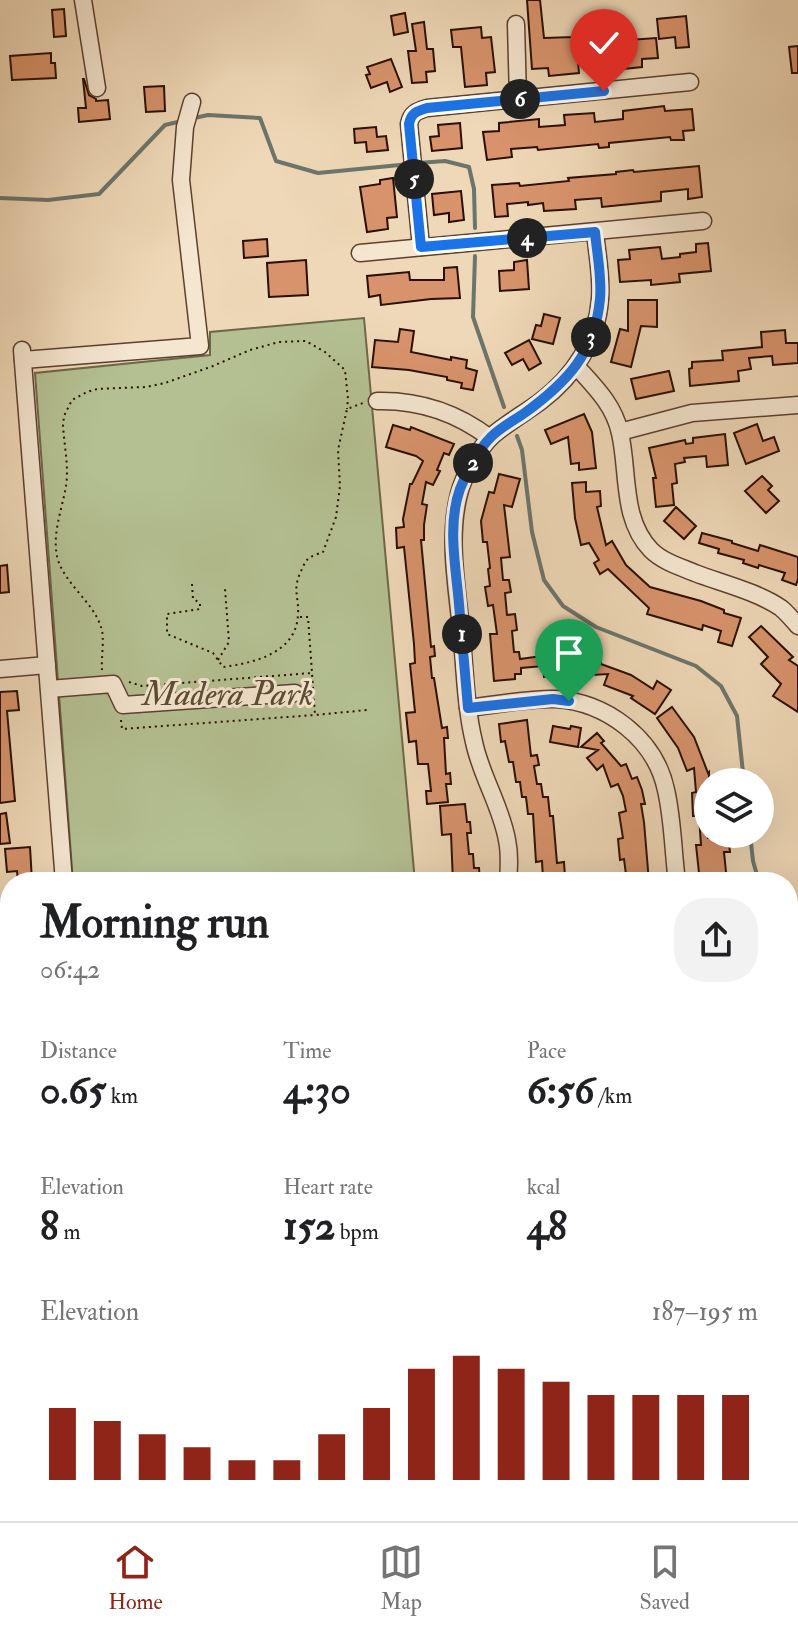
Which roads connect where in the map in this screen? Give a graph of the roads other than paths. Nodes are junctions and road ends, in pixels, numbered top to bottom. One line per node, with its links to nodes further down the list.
1 (83, 0): 4 (street)
2 (516, 24): 5 (street)
3 (690, 82): 5 (street)
4 (97, 88)
5 (518, 99): 9 (street)
6 (189, 114): 17 (street)
7 (703, 221): 8 (street)
8 (595, 232): 9 (street); 11 (street)
9 (421, 247): 10 (street)
10 (360, 253)
11 (577, 367): 14 (street); 15 (street)
12 (370, 401): 15 (street)
13 (798, 405): 14 (street)
14 (620, 432): 16 (street)
15 (490, 438): 21 (street)
16 (798, 626)
17 (47, 665): 18 (street); 19 (street)
18 (0, 669)
19 (49, 689): 20 (street); 22 (street)
20 (295, 693)
21 (468, 708): 23 (street); 24 (street)
22 (63, 872)
23 (508, 872)
24 (676, 872)

